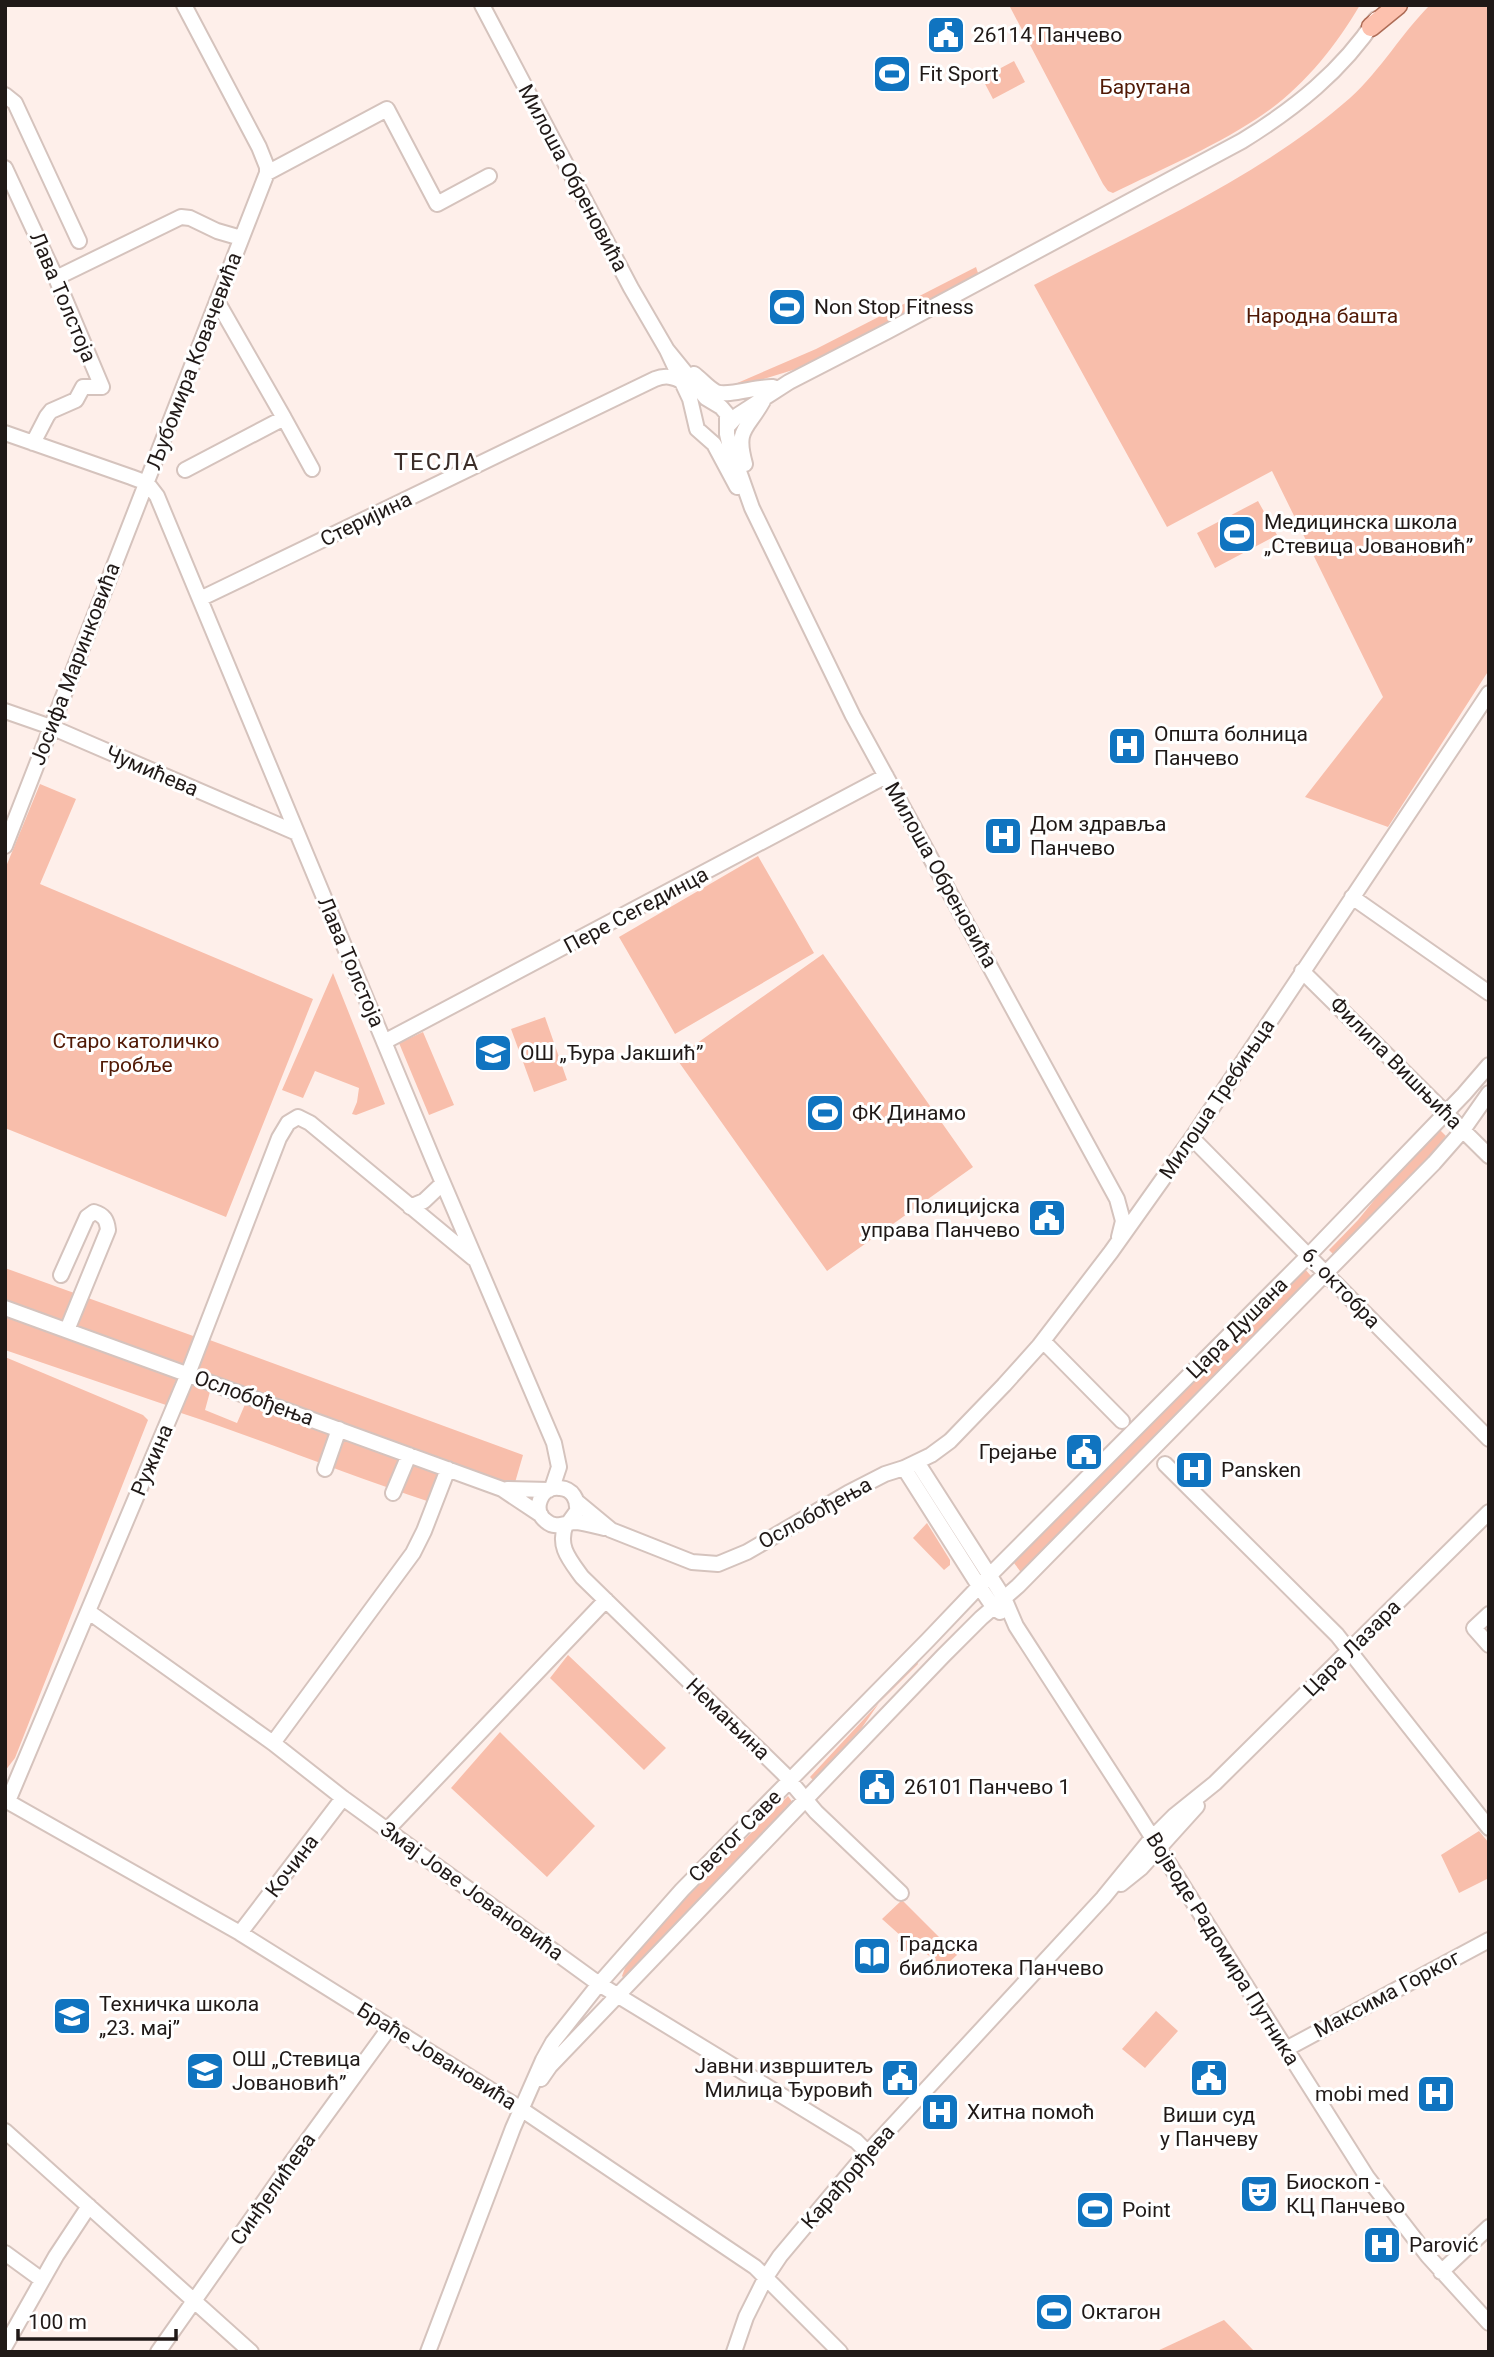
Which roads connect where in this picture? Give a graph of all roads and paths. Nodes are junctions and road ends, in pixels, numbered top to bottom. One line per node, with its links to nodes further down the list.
1 (184, 5): 9 (street)
2 (482, 5): 15 (street, Милоша Обреновића)
3 (1377, 5): 6 (main road)
4 (1386, 5): 6 (street)
5 (1398, 5): 6 (main road)
6 (1371, 27): 18 (street)
7 (5, 95): 12 (street)
8 (5, 168): 13 (street, Лава Толстоја)
9 (267, 173): 10 (street); 11 (street, Љубомира Ковачевића)
10 (489, 176)
11 (241, 238): 13 (street, Љубомира Ковачевића); 14 (street, Љубомира Ковачевића)
12 (79, 241)
13 (56, 278): 25 (street, Лава Толстоја)
14 (217, 301): 20 (street); 28 (street, Љубомира Ковачевића)
15 (667, 350): 16 (street); 17 (street)
16 (680, 365): 18 (street); 19 (street)
17 (682, 382): 21 (street); 31 (street, Стеријина)
18 (768, 393): 19 (street); 22 (street); 29 (street)
19 (716, 405): 21 (street); 22 (street)
20 (284, 418): 26 (street); 27 (street)
21 (695, 418): 24 (street)
22 (727, 428): 24 (street); 29 (street)
23 (5, 433): 25 (street)
24 (706, 437): 30 (street)
25 (33, 443): 28 (street)
26 (312, 469)
27 (185, 471)
28 (147, 483): 31 (street, Лава Толстоја); 34 (street, Јосифа Маринковића)
29 (746, 490): 30 (street)
30 (752, 508): 35 (street, Милоша Обреновића)
31 (202, 598): 36 (street, Лава Толстоја)
32 (1489, 693): 38 (street, Милоша Требињца)
33 (5, 711): 34 (street, Чумићева)
34 (51, 727): 36 (street, Чумићева); 37 (street, Јосифа Маринковића)
35 (886, 776): 41 (street, Пере Сегединца); 49 (street, Милоша Обреновића)
36 (297, 833): 41 (street, Лава Толстоја)
37 (5, 846)
38 (1352, 897): 39 (street, Милоша Требињца); 40 (street)
39 (1302, 971): 44 (street, Филипа Вишњића); 46 (street, Милоша Требињца)
40 (1489, 993)
41 (384, 1042): 48 (street, Лава Толстоја)
42 (1489, 1065): 44 (street, Цара Душана)
43 (1489, 1093): 45 (street, Цара Душана)
44 (1446, 1113): 45 (street, Филипа Вишњића); 53 (street, Цара Душана)
45 (1463, 1130): 47 (street, Филипа Вишњића); 55 (street, Цара Душана)
46 (1192, 1138): 50 (street, Милоша Требињца); 53 (street, 6. октобра)
47 (1489, 1156)
48 (443, 1183): 51 (street); 54 (street, Лава Толстоја)
49 (1117, 1199): 50 (street); 52 (street, Милоша Обреновића)
50 (1149, 1199): 52 (street, Милоша Требињца)
51 (410, 1207): 54 (street); 60 (street, Ружина)
52 (1117, 1241): 59 (street, Милоша Требињца)
53 (1309, 1255): 55 (street, 6. октобра); 79 (street, Цара Душана)
54 (476, 1261): 64 (street, Лава Толстоја)
55 (1327, 1273): 63 (street, 6. октобра); 81 (street, Цара Душана)
56 (61, 1275): 58 (street)
57 (5, 1308): 58 (street, Ослобођења)
58 (67, 1330): 60 (street, Ослобођења)
59 (1043, 1340): 61 (street); 67 (street, Милоша Требињца)
60 (188, 1374): 62 (street, Ослобођења); 82 (street, Ружина)
61 (1122, 1420)
62 (339, 1429): 65 (street, Ослобођења); 68 (street)
63 (1489, 1439)
64 (554, 1443): 71 (street, Лава Толстоја); 73 (street, Лава Толстоја)
65 (409, 1455): 69 (street, Ослобођења); 72 (street)
66 (1165, 1464): 85 (street)
67 (910, 1465): 77 (street, Ослобођења); 79 (street, Војводе Радомира Путника)
68 (324, 1469)
69 (448, 1469): 70 (street, Ослобођења); 86 (street)
70 (502, 1489): 71 (street, Ослобођења); 75 (street, Ослобођења)
71 (550, 1489): 73 (street); 75 (street)
72 (393, 1493)
73 (575, 1498): 76 (street); 77 (street, Ослобођења)
74 (1489, 1512): 85 (street, Цара Лазара)
75 (544, 1518): 76 (street); 78 (street)
76 (567, 1523): 77 (street); 78 (street)
77 (611, 1530)
78 (582, 1577): 80 (street, Немањина)
79 (984, 1581): 81 (street, Војводе Радомира Путника); 87 (street, Светог Саве)
80 (606, 1600): 87 (street, Немањина); 92 (street)
81 (999, 1603): 89 (street, Светог Саве); 93 (street, Војводе Радомира Путника)
82 (89, 1612): 86 (street, Змај Јове Јовановића); 90 (street, Ружина)
83 (1489, 1614): 84 (street)
84 (1489, 1645)
85 (1350, 1650): 91 (street); 93 (street, Цара Лазара)
86 (273, 1743): 88 (street, Змај Јове Јовановића)
87 (790, 1780): 89 (street, Немањина); 97 (street, Светог Саве)
88 (344, 1798): 92 (street, Змај Јове Јовановића); 95 (street, Кочина)
89 (806, 1800): 94 (street, Немањина); 98 (street, Светог Саве)
90 (7, 1801): 95 (street, Браће Јовановића)
91 (1489, 1828)
92 (388, 1829): 97 (street, Змај Јове Јовановића)
93 (1156, 1843): 100 (street, Војводе Радомира Путника); 103 (street, Карађорђева)
94 (901, 1893)
95 (240, 1933): 99 (street, Браће Јовановића)
96 (1489, 1940): 100 (street, Максима Горког)
97 (600, 1984): 98 (street, Змај Јове Јовановића); 101 (street, Светог Саве)
98 (617, 1996): 101 (street, Светог Саве); 103 (street, Змај Јове Јовановића)
99 (390, 2027): 101 (street, Браће Јовановића); 110 (street, Синђелићева)
100 (1286, 2049): 107 (street, Војводе Радомира Путника)
101 (521, 2109): 108 (street, Браће Јовановића); 115 (street, Светог Саве)
102 (5, 2131): 104 (street)
103 (867, 2152): 108 (street, Карађорђева)
104 (89, 2206): 109 (street); 110 (street)
105 (1489, 2227): 107 (street)
106 (5, 2253): 109 (street)
107 (1441, 2272): 111 (street, Војводе Радомира Путника)
108 (766, 2277): 116 (street, Карађорђева); 117 (street, Браће Јовановића)
109 (42, 2280): 112 (street)
110 (195, 2301): 113 (street, Синђелићева); 114 (street)
111 (1489, 2323)
112 (5, 2346)
113 (158, 2352)
114 (251, 2352)
115 (428, 2352)
116 (734, 2352)
117 (840, 2352)

